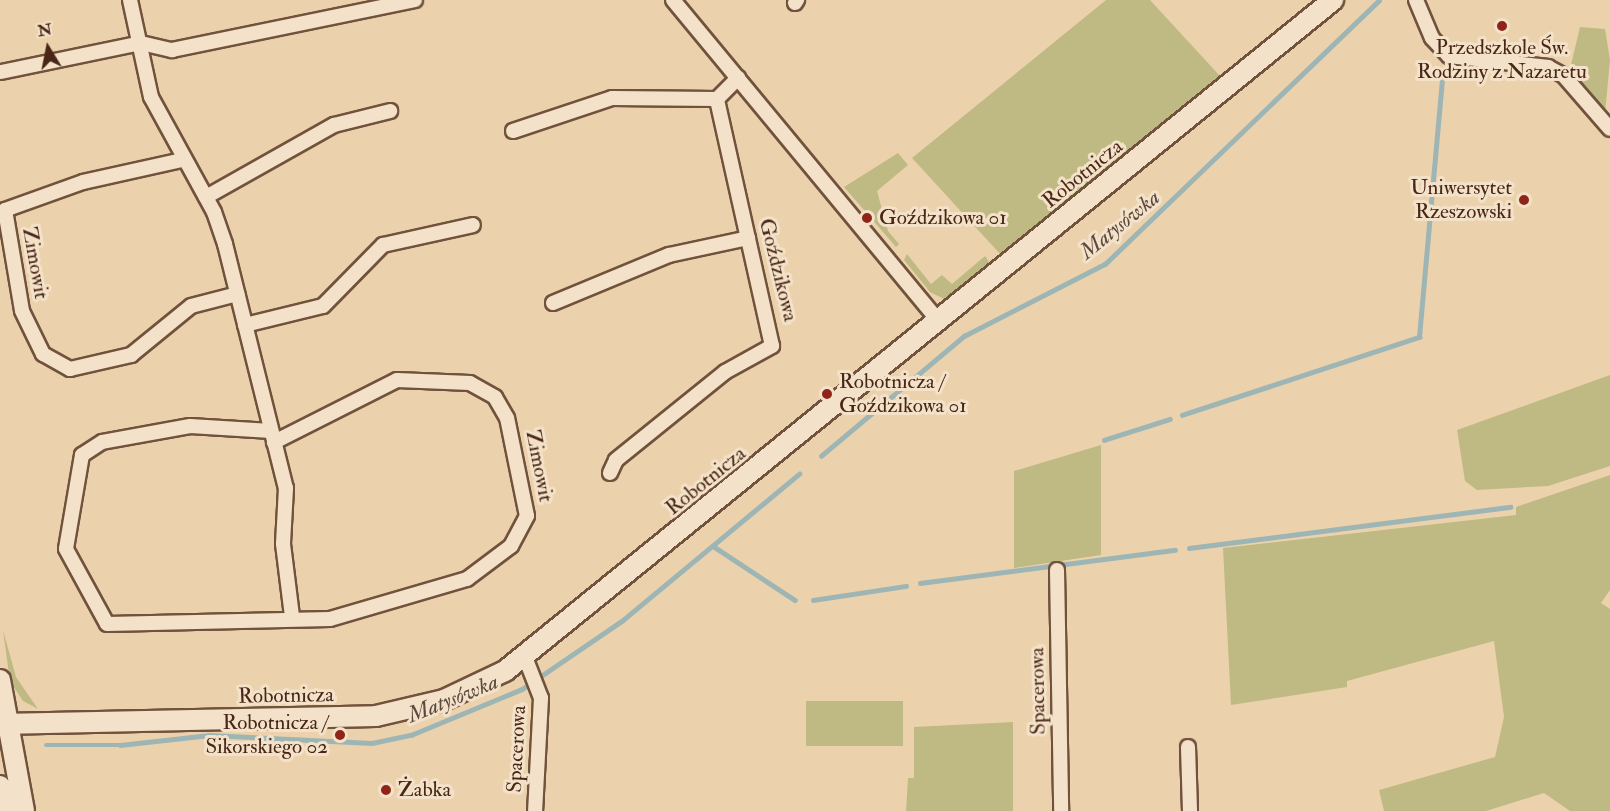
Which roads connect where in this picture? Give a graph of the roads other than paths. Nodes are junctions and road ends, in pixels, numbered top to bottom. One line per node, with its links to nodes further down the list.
1 (130, 0): 6 (street)
2 (415, 0): 6 (street)
3 (673, 0): 8 (street)
4 (1333, 0): 19 (street, Robotnicza)
5 (1416, 0): 11 (street)
6 (141, 43): 7 (street); 13 (street)
7 (1, 72)
8 (738, 78): 9 (street); 19 (street)
9 (717, 99): 12 (street); 16 (street, Goździkowa)
10 (390, 111): 14 (street)
11 (1610, 129)
12 (513, 131)
13 (182, 160): 14 (street); 17 (street, Zimowit)
14 (206, 197): 17 (street)
15 (473, 225): 20 (street)
16 (748, 237): 18 (street); 22 (street, Goździkowa)
17 (237, 294): 20 (street)
18 (553, 303)
19 (939, 321): 25 (street, Robotnicza)
20 (245, 324): 21 (street)
21 (273, 436): 24 (street); 24 (street, Zimowit); 24 (street, Zimowit)
22 (610, 473)
23 (1057, 570): 33 (street, Spacerowa)
24 (292, 616)
25 (530, 665): 27 (street, Robotnicza); 32 (street, Spacerowa)
26 (0, 680): 27 (street)
27 (5, 724): 31 (street)
28 (1188, 747): 34 (street)
29 (0, 786): 30 (street)
30 (5, 811)
31 (24, 811)
32 (535, 811)
33 (1062, 811)
34 (1190, 811)

